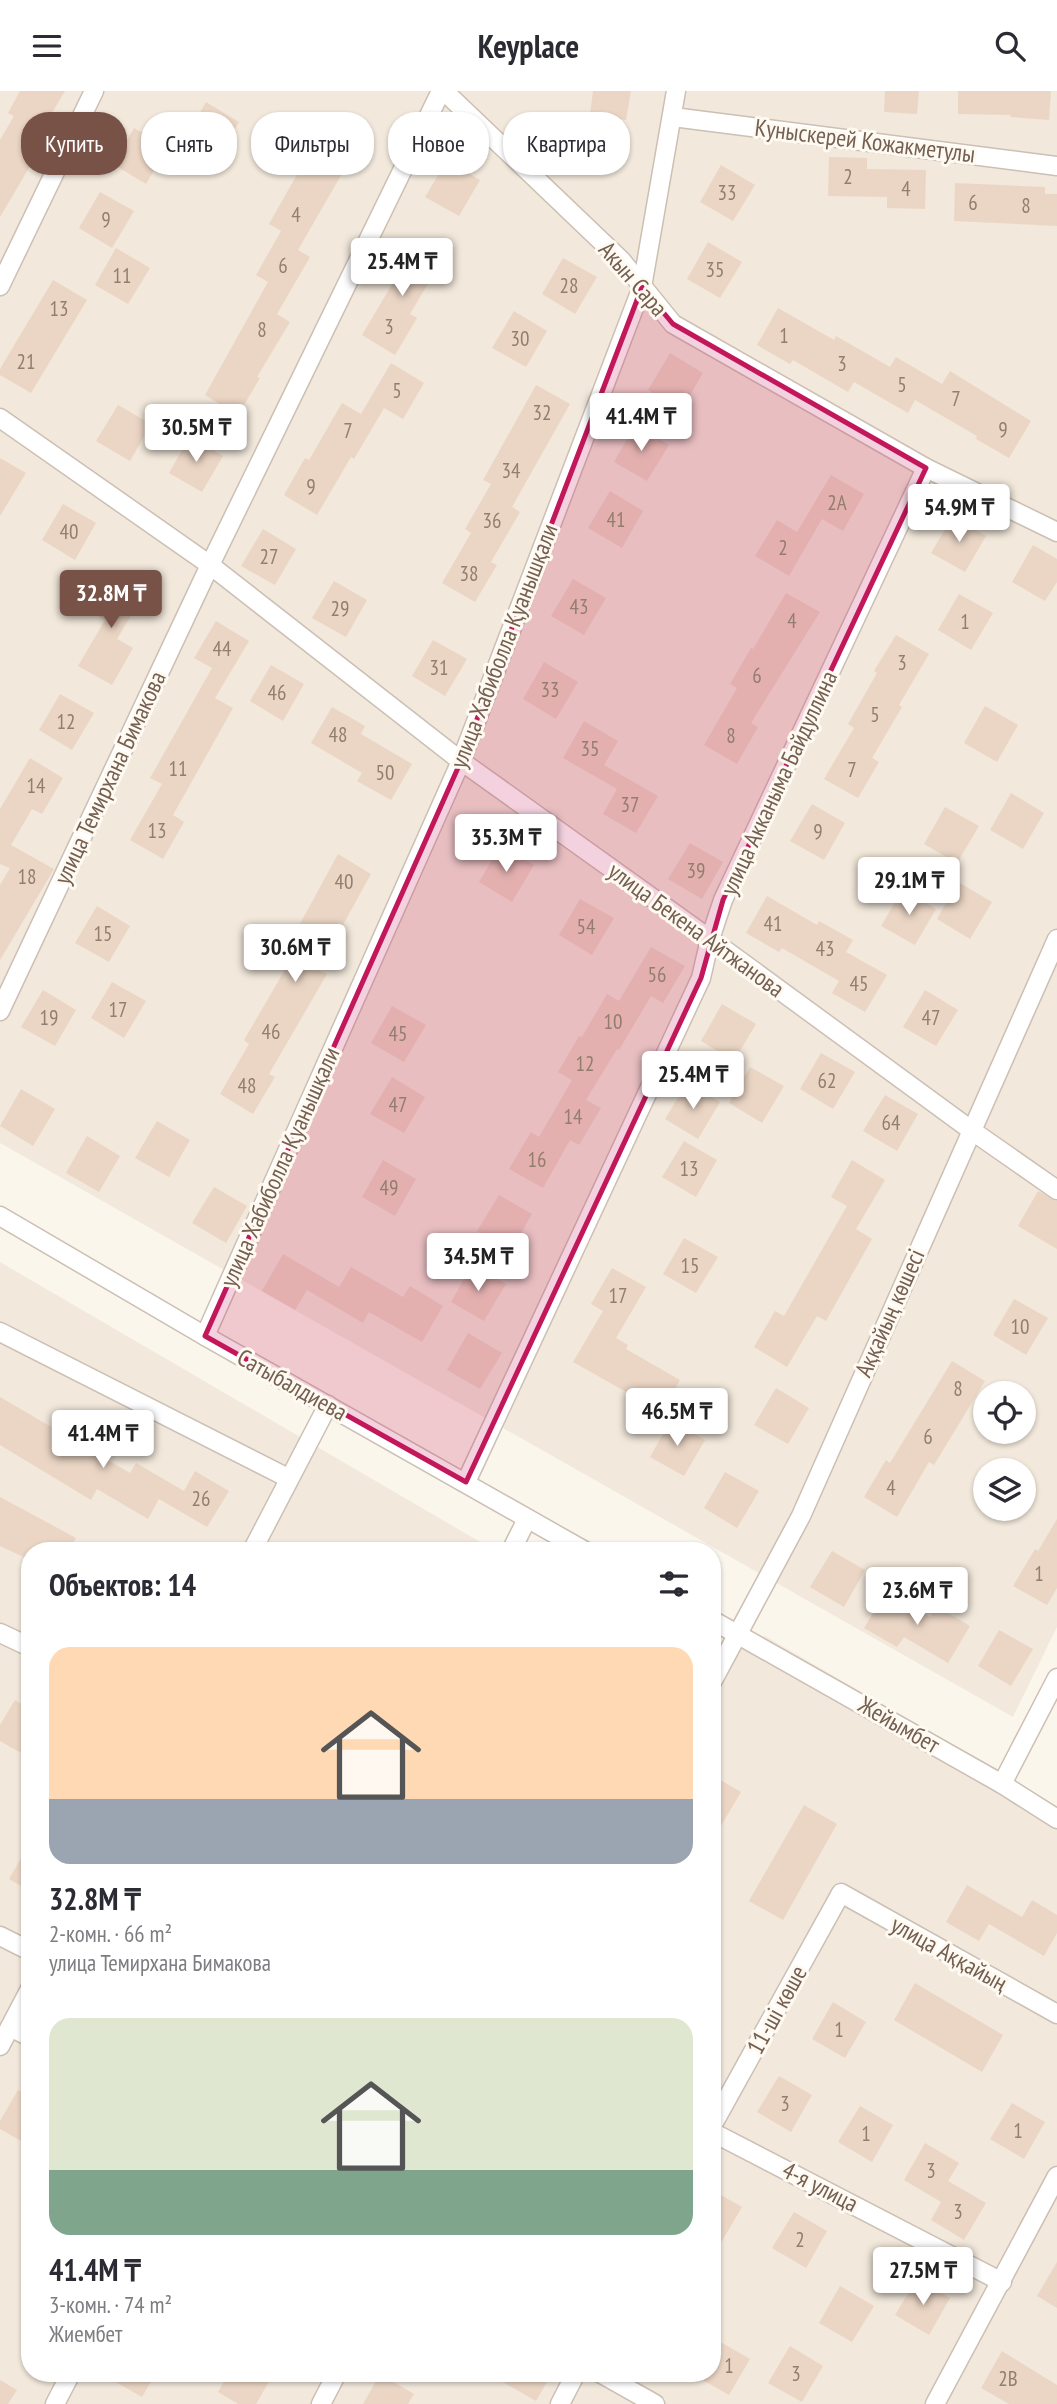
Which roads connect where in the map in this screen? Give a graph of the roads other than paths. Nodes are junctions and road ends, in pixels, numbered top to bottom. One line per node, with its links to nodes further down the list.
1 (94, 91): 6 (street)
2 (442, 91): 7 (street, Акын Сара); 11 (street, улица Темирхана Бимакова)
3 (676, 91): 4 (street, улица Хабиболла Қуанышқали)
4 (673, 117): 5 (street, Куныскерей Кожакметулы); 7 (street, улица Хабиболла Қуанышқали)
5 (1057, 166)
6 (0, 285)
7 (642, 287): 9 (street, Акын Сара); 12 (street, улица Хабиболла Қуанышқали)
8 (0, 418): 11 (street, улица Бекена Айтжанова)
9 (926, 468): 10 (street, Акын Сара); 13 (street, улица Акканыма Байдуллина)
10 (1057, 532)
11 (210, 565): 12 (street, улица Бекена Айтжанова); 15 (street, улица Темирхана Бимакова)
12 (461, 761): 13 (street, улица Бекена Айтжанова); 20 (street, улица Хабиболла Қуанышқали)
13 (710, 939): 16 (street, улица Бекена Айтжанова); 23 (street, улица Акканыма Байдуллина)
14 (1057, 939): 16 (street, Аққайың көшесі)
15 (0, 1011)
16 (971, 1130): 17 (street, улица Бекена Айтжанова); 30 (street, Аққайың көшесі)
17 (1057, 1190)
18 (0, 1216): 20 (street, Сатыбалдиева)
19 (0, 1332): 22 (street)
20 (205, 1336): 21 (street, Сатыбалдиева)
21 (328, 1405): 22 (street); 23 (street, Сатыбалдиева)
22 (288, 1478): 25 (street)
23 (466, 1482): 24 (street, Сатыбалдиева)
24 (527, 1519): 26 (street); 27 (street, Сатыбалдиева)
25 (256, 1542)
26 (515, 1542)
27 (569, 1542)
28 (721, 1625): 30 (street)
29 (0, 1633): 31 (street)
30 (739, 1634): 32 (street, Аққайың көшесі); 34 (street, Жейымбет)
31 (21, 1643)
32 (721, 1666)
33 (1057, 1678): 34 (street)
34 (1002, 1784): 35 (street, Жейымбет)
35 (1057, 1819)
36 (841, 1893): 40 (street, улица Аққайың); 44 (street, 11-ші көше)
37 (0, 1935): 38 (street)
38 (21, 1946)
39 (21, 2006): 41 (street)
40 (1057, 2014)
41 (10, 2027): 42 (street); 43 (street)
42 (21, 2032)
43 (0, 2046)
44 (721, 2113)
45 (721, 2134): 47 (street, 4-я улица)
46 (1057, 2176): 47 (street)
47 (1002, 2282): 56 (street)
48 (66, 2382): 52 (street)
49 (332, 2382): 53 (street)
50 (571, 2382): 54 (street)
51 (616, 2382): 55 (street)
52 (55, 2404)
53 (321, 2404)
54 (559, 2404)
55 (655, 2404)
56 (935, 2404)

